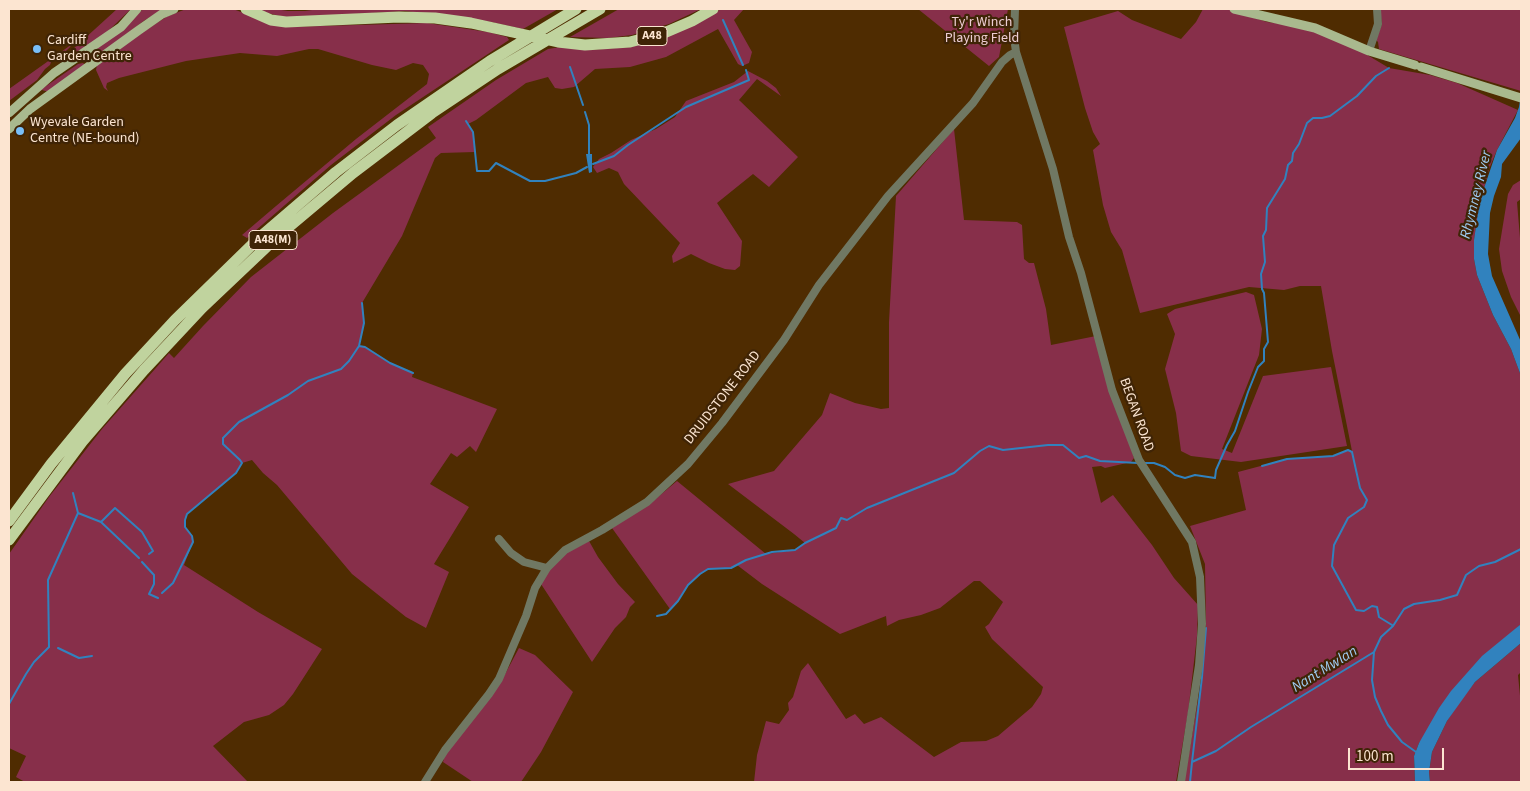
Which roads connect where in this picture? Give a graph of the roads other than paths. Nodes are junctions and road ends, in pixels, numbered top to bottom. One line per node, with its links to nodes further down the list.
1 (137, 9): 13 (main road)
2 (174, 9): 14 (main road)
3 (246, 9): 6 (highway, A48)
4 (576, 9): 15 (highway, A48(M))
5 (600, 9): 17 (highway, A48(M))
6 (713, 9)
7 (1015, 9): 11 (street)
8 (1234, 9): 10 (main road)
9 (1377, 9): 10 (street)
10 (1369, 51): 12 (main road)
11 (1016, 52): 18 (street, DRUIDSTONE ROAD); 20 (street, BEGAN ROAD)
12 (1520, 97)
13 (9, 113)
14 (9, 128)
15 (9, 522)
16 (498, 539): 18 (street)
17 (9, 540)
18 (547, 568): 19 (street, DRUIDSTONE ROAD)
19 (425, 782)
20 (1181, 782)

